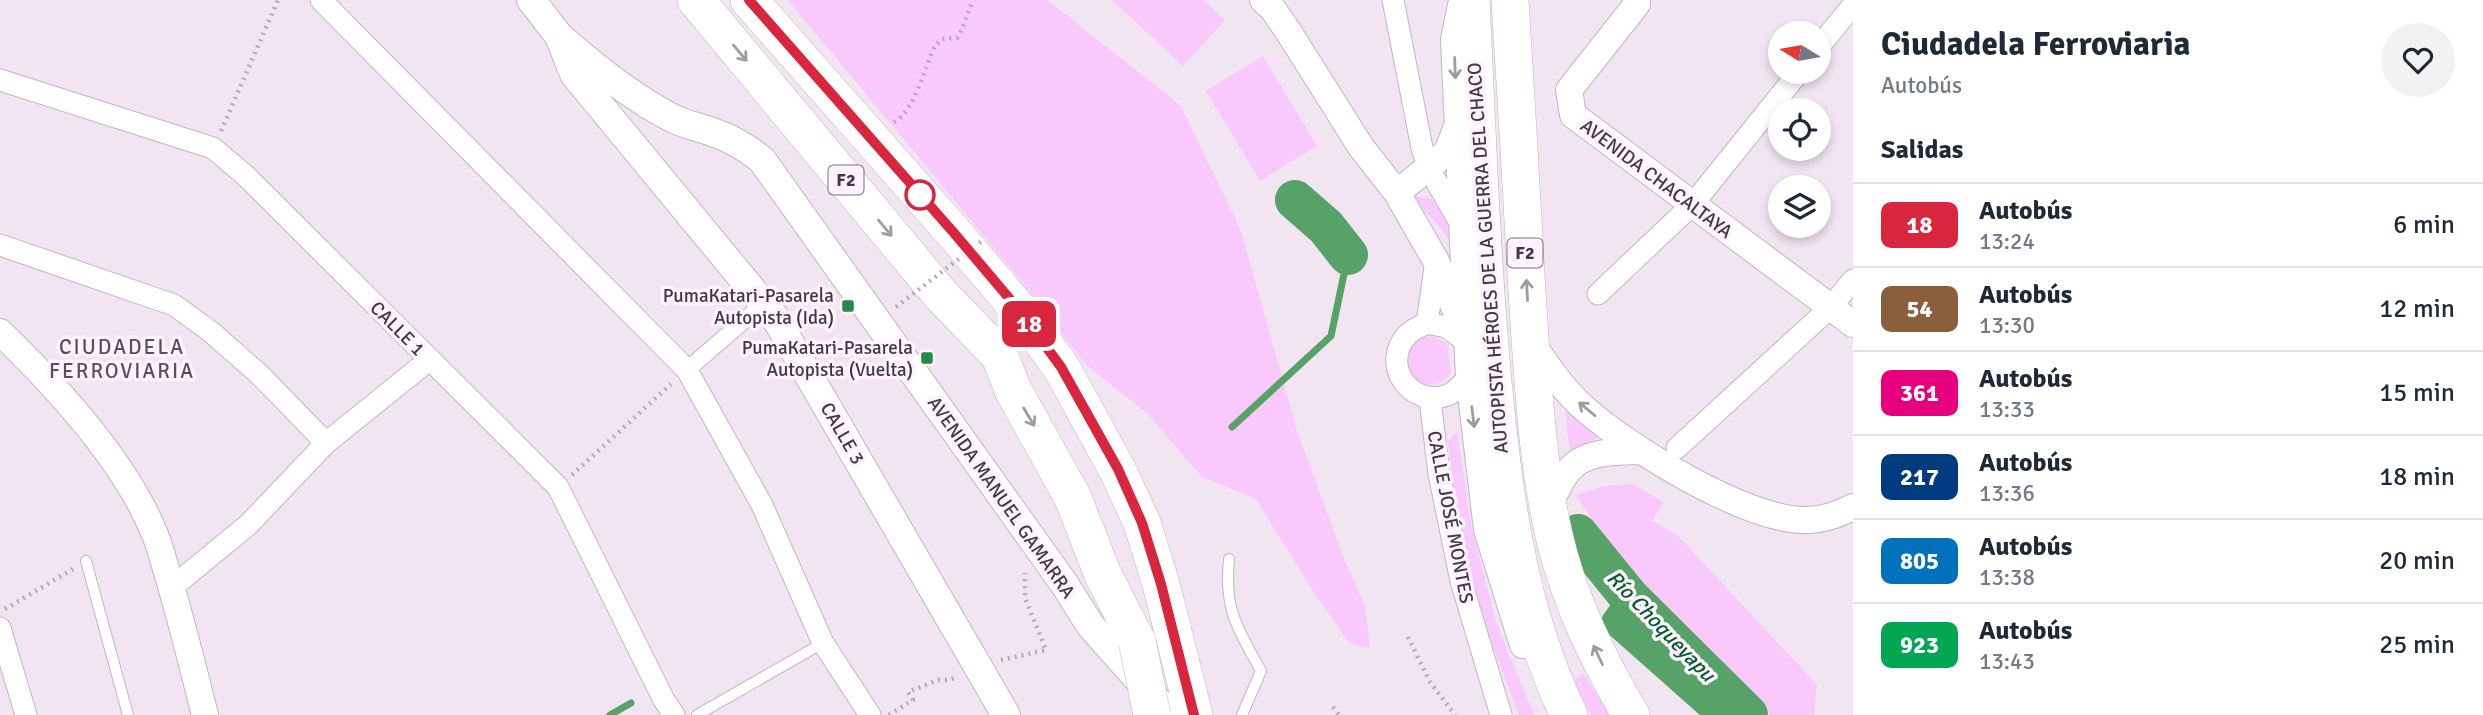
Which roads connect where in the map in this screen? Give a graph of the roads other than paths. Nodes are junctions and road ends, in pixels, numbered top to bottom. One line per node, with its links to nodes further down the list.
1 (321, 0): 33 (street)
2 (531, 0): 13 (main road, CALLE 3)
3 (696, 0): 54 (highway, F2, one-way to 54, bridge)
4 (749, 0): 46 (highway, F2)
5 (1263, 0): 18 (street)
6 (1393, 0): 17 (street)
7 (1462, 0): 16 (street, one-way to 16)
8 (1471, 0): 57 (highway, AUTOPISTA HÉROES DE LA GUERRA DEL CHACO / F2)
9 (1510, 0): 30 (highway, AUTOPISTA HÉROES DE LA GUERRA DEL CHACO / F2, one-way to 9)
10 (1638, 1): 19 (street, AVENIDA CHACALTAYA)
11 (1853, 5): 12 (street)
12 (1831, 32)
13 (559, 36): 25 (main road, CALLE 3); 46 (main road, AVENIDA MANUEL GAMARRA)
14 (0, 80): 32 (street, CALLE 1)
15 (1789, 84): 19 (street)
16 (1457, 128): 17 (street); 20 (street)
17 (1429, 169): 18 (street); 20 (street)
18 (1397, 193): 22 (street)
19 (1693, 204): 24 (street); 26 (street, AVENIDA CHACALTAYA)
20 (1463, 227): 31 (street)
21 (0, 245): 36 (street)
22 (1436, 261): 27 (street); 31 (street)
23 (1853, 279): 26 (street)
24 (1598, 294)
25 (763, 303): 33 (street); 53 (main road, CALLE 3)
26 (1831, 307): 28 (street, AVENIDA CHACALTAYA); 37 (street)
27 (1427, 323): 31 (street); 35 (street)
28 (1853, 324)
29 (0, 332): 43 (street)
30 (1530, 341): 38 (street, one-way to 30); 39 (highway, AUTOPISTA HÉROES DE LA GUERRA DEL CHACO / F2)
31 (1467, 342): 34 (street)
32 (429, 359): 36 (street); 50 (street, CALLE 1)
33 (687, 370): 45 (street)
34 (1469, 377): 35 (street); 57 (street, one-way to 57)
35 (1430, 399): 56 (street, CALLE JOSÉ MONTES)
36 (326, 443): 43 (street)
37 (1677, 448)
38 (1640, 451): 39 (street); 40 (street)
39 (1549, 504): 58 (highway, AUTOPISTA HÉROES DE LA GUERRA DEL CHACO / F2, one-way to 39)
40 (1853, 507)
41 (1229, 559): 55 (lane)
42 (86, 561): 48 (lane)
43 (171, 588): 49 (street)
44 (0, 628): 47 (street)
45 (823, 643): 51 (lane); 52 (street)
46 (1185, 709)
47 (26, 715)
48 (128, 715)
49 (205, 715)
50 (674, 715)
51 (696, 715)
52 (870, 715)
53 (1006, 715)
54 (1152, 715)
55 (1241, 715)
56 (1501, 715)
57 (1569, 715)
58 (1631, 715)

